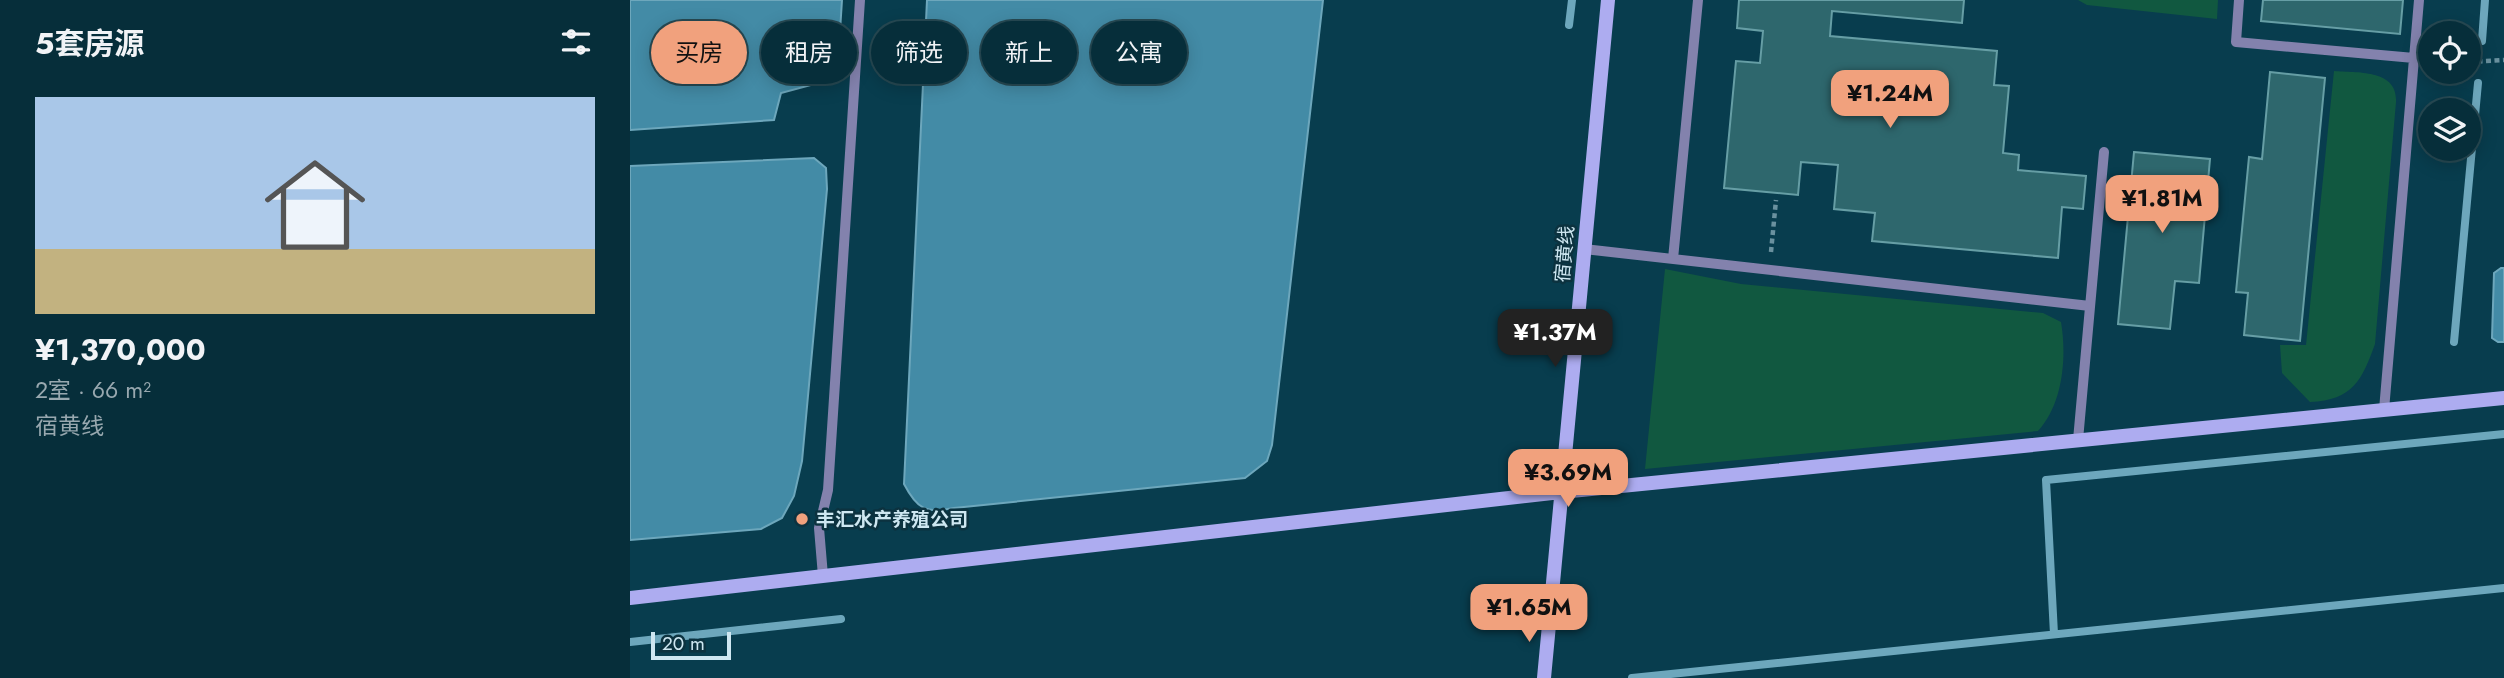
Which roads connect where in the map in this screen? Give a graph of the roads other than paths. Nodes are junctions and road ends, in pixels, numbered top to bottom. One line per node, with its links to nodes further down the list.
1 (860, 0): 15 (lane)
2 (1608, 0): 8 (street, 宿黄线)
3 (1698, 0): 9 (lane)
4 (2239, 0): 6 (lane)
5 (2420, 0): 6 (lane)
6 (2414, 58): 12 (lane)
7 (2104, 152): 10 (lane)
8 (1584, 248): 9 (lane); 14 (street, 宿黄线)
9 (1672, 259): 10 (lane)
10 (2090, 306): 13 (lane)
11 (2504, 398): 12 (street)
12 (2384, 410): 13 (street)
13 (2078, 440): 14 (street)
14 (1561, 492): 15 (street); 17 (street, 宿黄线)
15 (823, 576): 16 (street)
16 (630, 598)
17 (1544, 678)

